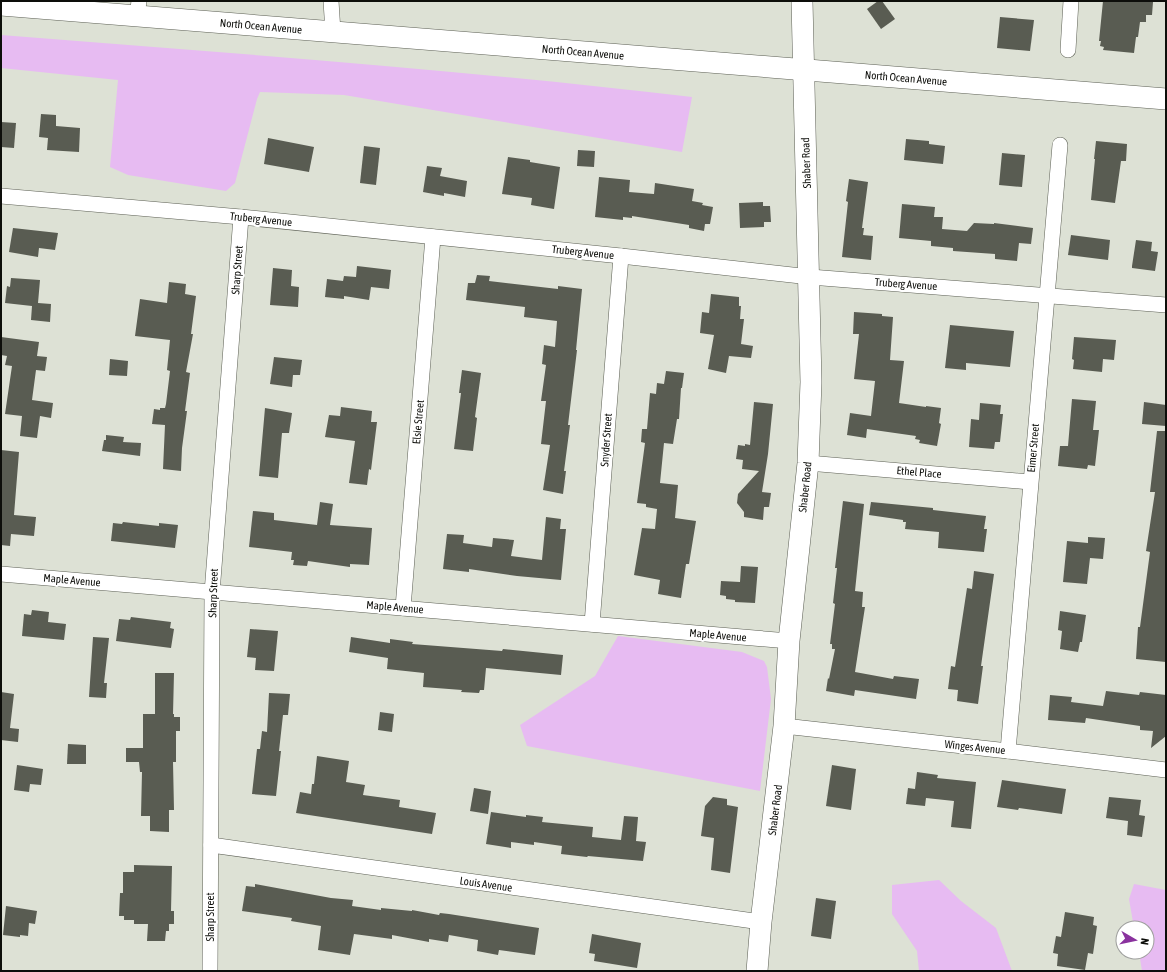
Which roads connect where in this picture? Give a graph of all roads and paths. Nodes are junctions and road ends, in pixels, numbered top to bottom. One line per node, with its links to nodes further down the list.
1 (331, 1): 6 (street)
2 (802, 1): 8 (main road, Shaber Road)
3 (1072, 1): 7 (street)
4 (1, 5): 5 (main road, North Ocean Avenue)
5 (138, 9): 6 (main road, North Ocean Avenue)
6 (333, 32): 8 (main road, North Ocean Avenue)
7 (1068, 50)
8 (804, 69): 9 (main road, North Ocean Avenue); 15 (main road, Shaber Road)
9 (1166, 99)
10 (1060, 145): 16 (street, Eimer Street)
11 (1, 196): 12 (street, Truberg Avenue)
12 (241, 217): 13 (street, Truberg Avenue); 21 (street, Sharp Street)
13 (433, 237): 14 (street, Truberg Avenue); 22 (street, Elsie Street)
14 (621, 256): 15 (street, Truberg Avenue); 23 (street, Snyder Street)
15 (810, 277): 16 (street, Truberg Avenue); 18 (main road, Shaber Road)
16 (1047, 295): 17 (street, Truberg Avenue); 19 (street, Eimer Street)
17 (1166, 305)
18 (808, 463): 19 (street, Ethel Place); 24 (main road, Shaber Road)
19 (1030, 482): 26 (street, Eimer Street)
20 (1, 574): 21 (street, Maple Avenue)
21 (212, 592): 22 (street, Maple Avenue); 28 (street, Sharp Street)
22 (403, 608): 23 (street, Maple Avenue)
23 (592, 624): 24 (street, Maple Avenue)
24 (789, 641): 25 (main road, Shaber Road)
25 (784, 726): 26 (street, Winges Avenue); 29 (main road, Shaber Road)
26 (1008, 750): 27 (street, Winges Avenue)
27 (1166, 770)
28 (211, 845): 29 (street, Louis Avenue); 30 (street, Sharp Street)
29 (761, 922): 31 (main road, Shaber Road)
30 (210, 971)
31 (757, 971)

